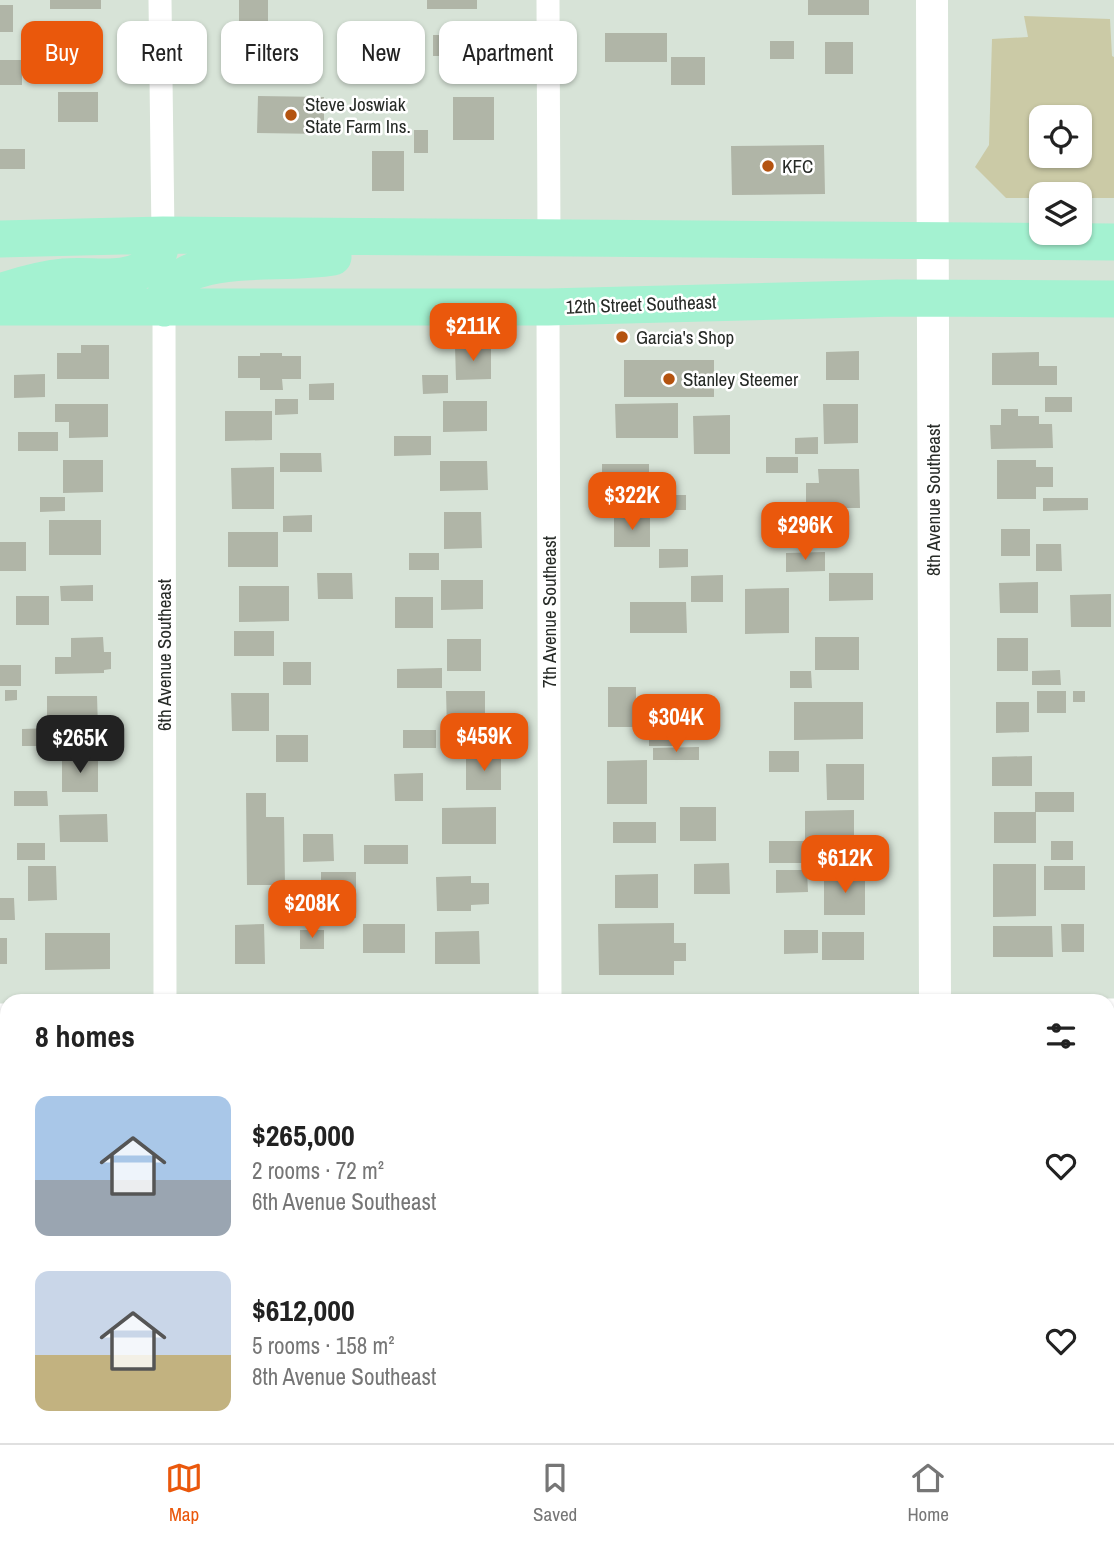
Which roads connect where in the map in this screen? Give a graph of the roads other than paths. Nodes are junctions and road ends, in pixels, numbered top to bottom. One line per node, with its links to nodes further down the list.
1 (160, 0): 4 (street)
2 (548, 0): 7 (street)
3 (932, 0): 8 (street, 8th Avenue Southeast)
4 (163, 235): 5 (main road); 6 (main road); 10 (main road)
5 (374, 237): 7 (main road); 15 (main road)
6 (0, 239)
7 (549, 239): 8 (main road)
8 (931, 242): 9 (main road); 11 (street, 8th Avenue Southeast)
9 (1114, 242)
10 (0, 292)
11 (932, 298): 12 (main road, 12th Street Southeast); 14 (main road, 12th Street Southeast); 18 (street, 8th Avenue Southeast)
12 (1114, 299)
13 (0, 307): 15 (main road, 12th Street Southeast)
14 (548, 307): 15 (main road, 12th Street Southeast); 17 (street, 7th Avenue Southeast)
15 (164, 308): 16 (street, 6th Avenue Southeast)
16 (165, 994)
17 (550, 994)
18 (935, 994)

